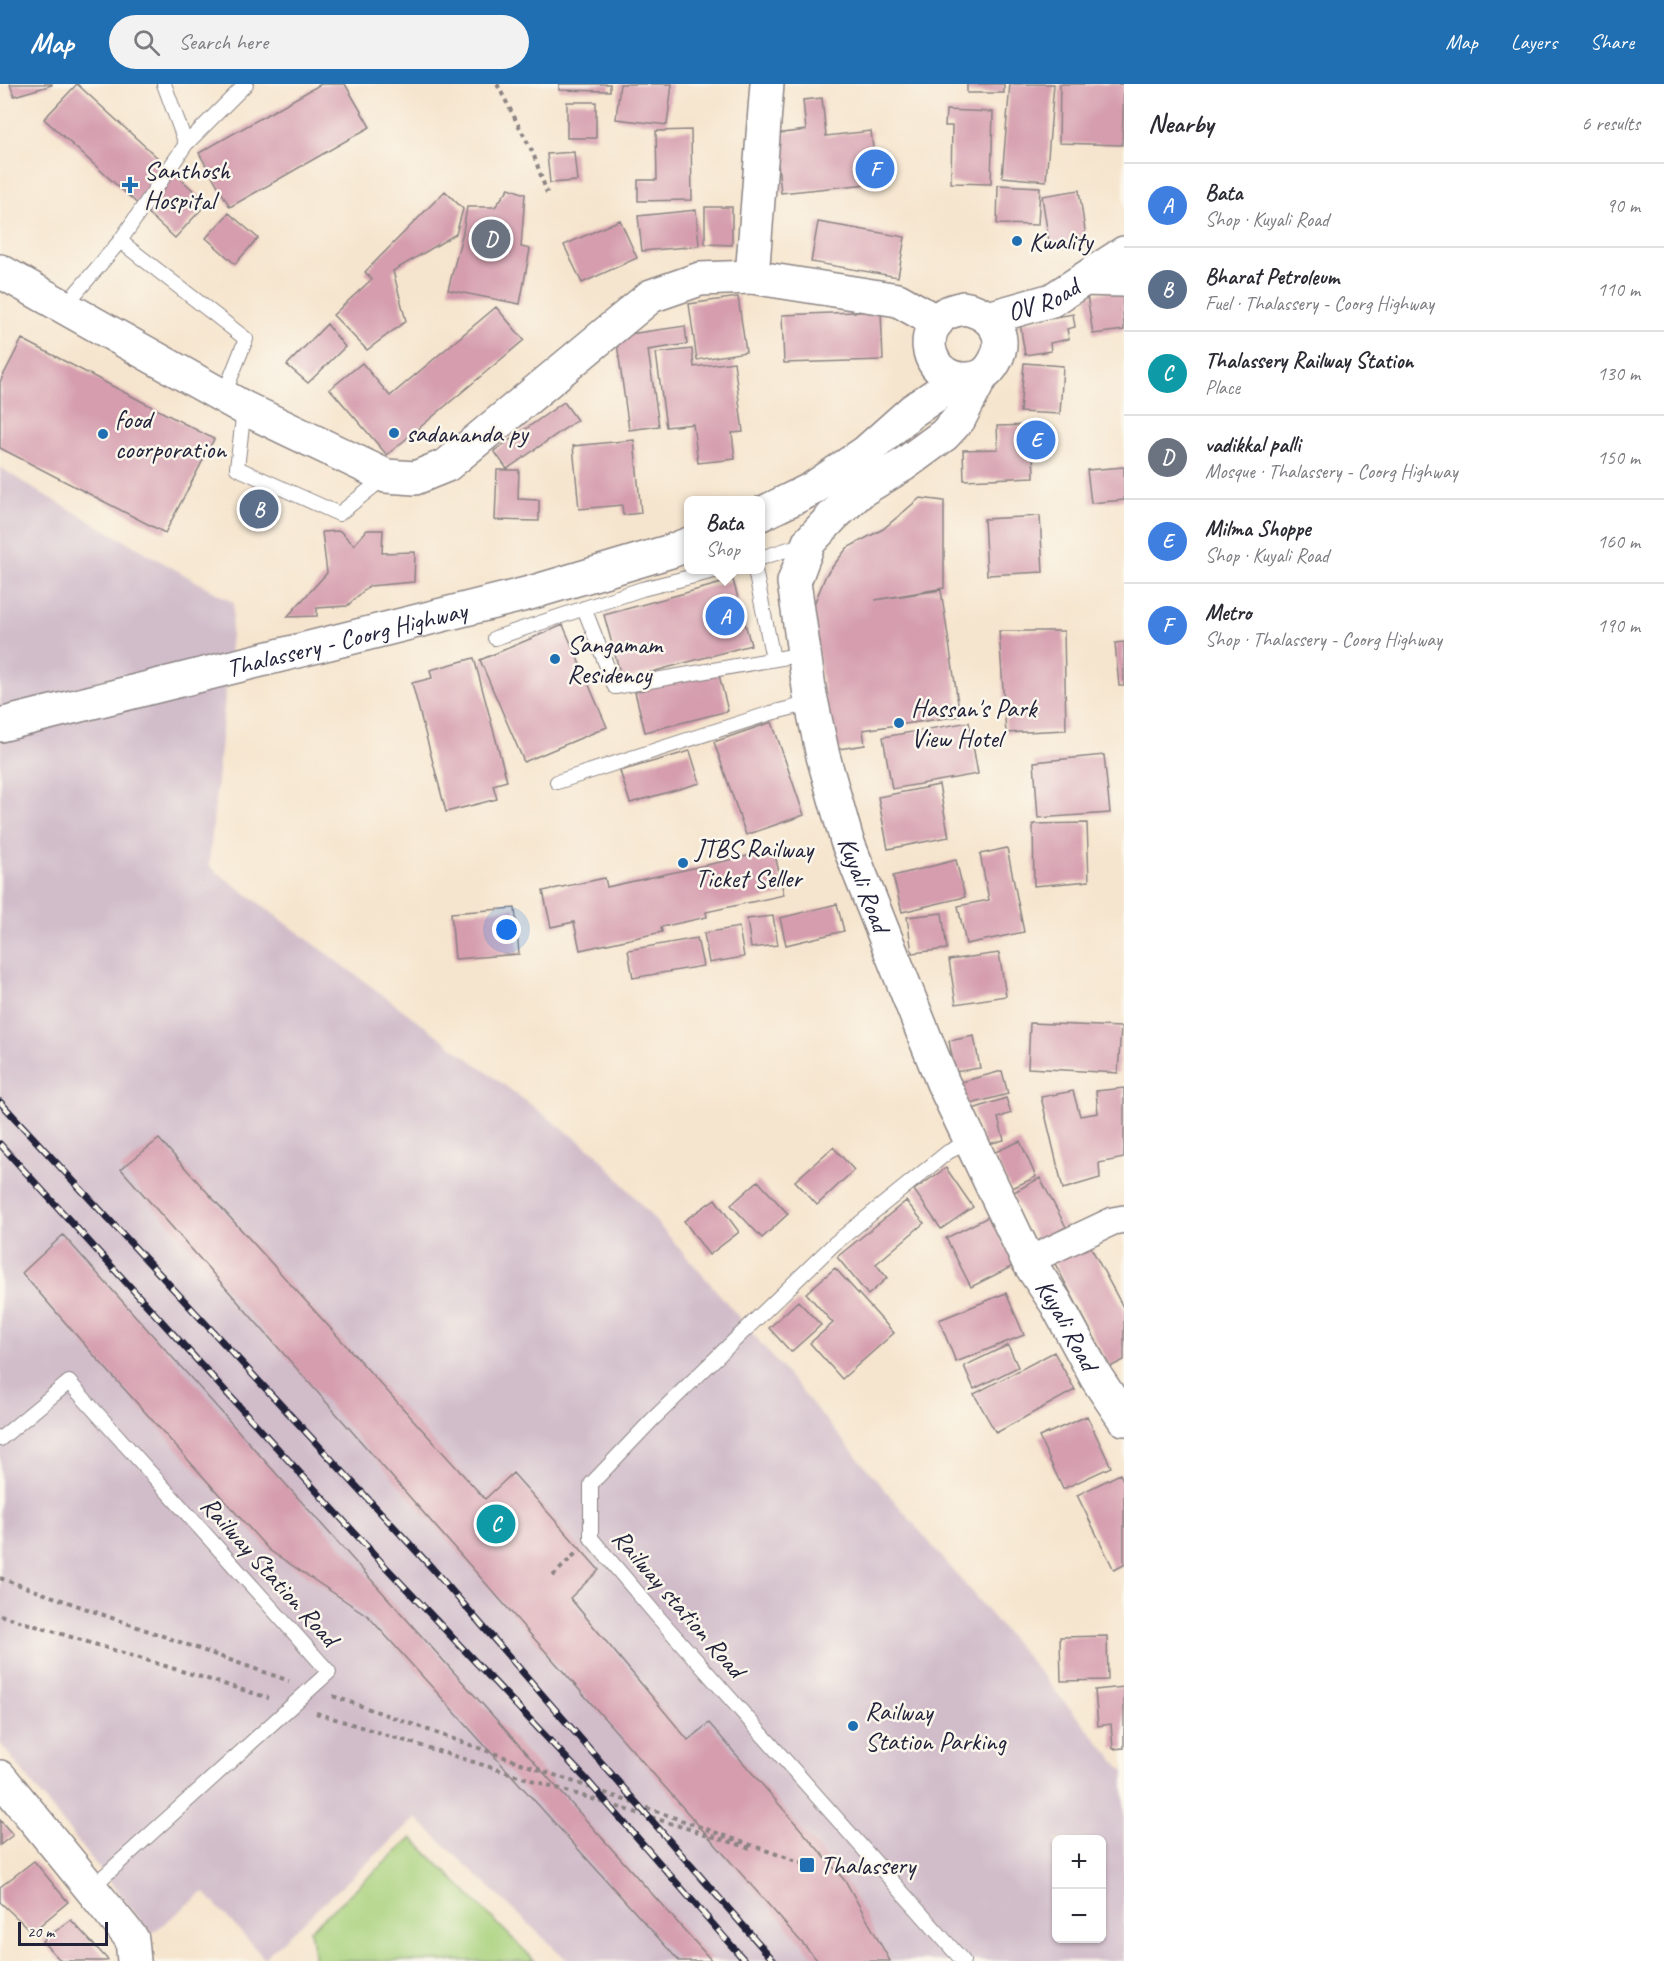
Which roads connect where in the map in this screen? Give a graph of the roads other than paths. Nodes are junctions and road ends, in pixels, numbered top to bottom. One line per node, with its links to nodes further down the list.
1 (164, 84): 4 (lane)
2 (246, 84): 4 (lane)
3 (767, 84): 8 (main road)
4 (186, 144): 5 (lane)
5 (120, 241): 11 (lane); 15 (lane)
6 (1124, 253): 9 (main road, OV Road)
7 (0, 271): 11 (main road)
8 (752, 277): 12 (main road); 17 (main road)
9 (1079, 282): 10 (street); 12 (main road, OV Road)
10 (1124, 283)
11 (64, 307): 15 (main road)
12 (963, 316): 13 (main road); 14 (main road)
13 (931, 359): 14 (main road); 16 (main road)
14 (970, 378): 16 (main road); 19 (main road, Kuyali Road)
15 (234, 402): 17 (main road); 17 (lane)
16 (912, 411): 18 (main road)
17 (386, 476)
18 (765, 512)
19 (808, 542): 21 (lane); 26 (main road, Kuyali Road)
20 (684, 546): 28 (main road, Thalassery - Coorg Highway)
21 (765, 557)
22 (702, 574): 24 (lane)
23 (757, 574): 26 (lane)
24 (584, 608): 25 (lane); 26 (lane)
25 (495, 638)
26 (788, 656): 27 (main road, Kuyali Road)
27 (812, 703): 29 (lane); 30 (main road, Kuyali Road)
28 (0, 724)
29 (556, 782)
30 (970, 1141): 32 (main road, Kuyali Road); 38 (lane, Railway station Road)
31 (1124, 1219): 32 (street)
32 (1028, 1261): 33 (main road, Kuyali Road)
33 (1124, 1419)
34 (0, 1439): 36 (lane, Railway Station Road)
35 (0, 1777): 36 (main road)
36 (91, 1888): 37 (main road)
37 (134, 1961)
38 (963, 1961)

